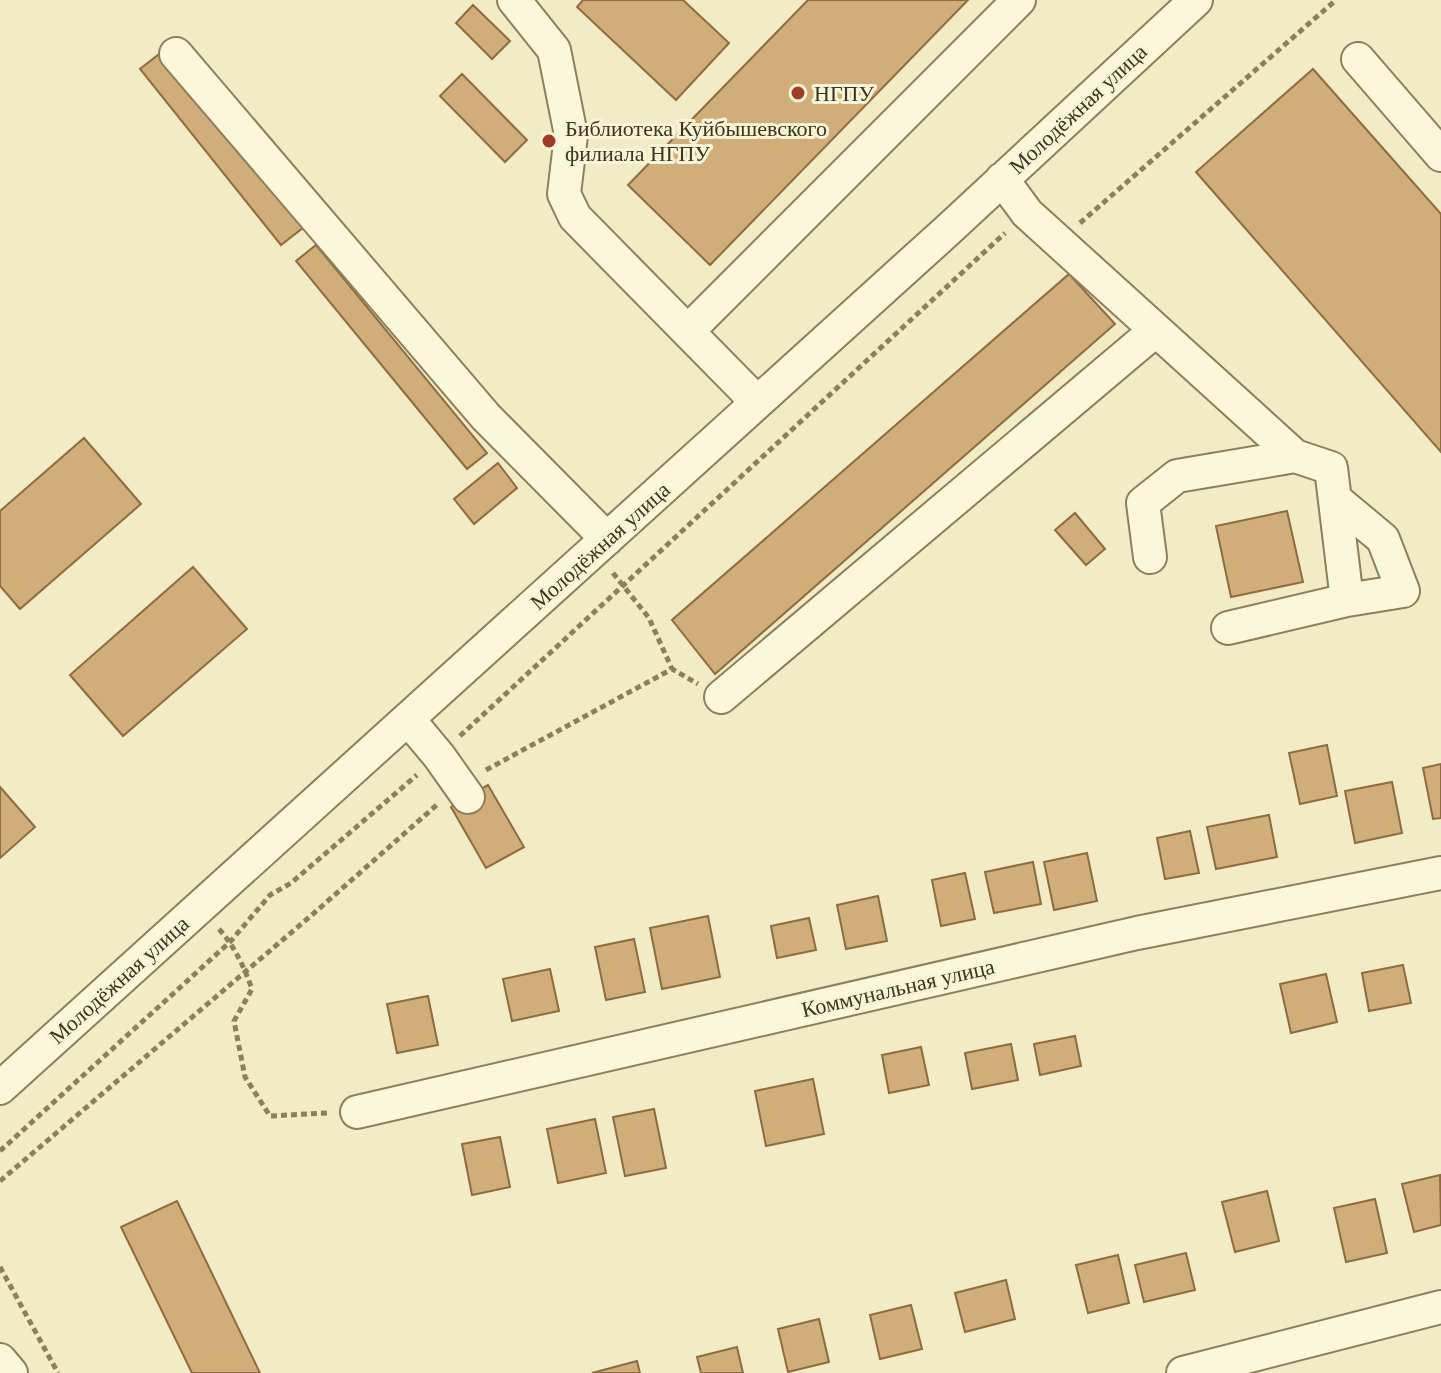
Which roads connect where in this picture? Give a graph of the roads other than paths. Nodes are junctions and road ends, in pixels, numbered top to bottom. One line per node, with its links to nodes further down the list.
1 (514, 0): 9 (street)
2 (1019, 0): 9 (street)
3 (1196, 0): 7 (street, Молодёжная улица)
4 (176, 54): 13 (street)
5 (1358, 59): 6 (street)
6 (1441, 155)
7 (1002, 179): 8 (street); 10 (street, Молодёжная улица)
8 (1156, 330): 11 (street); 17 (street)
9 (688, 331): 10 (street)
10 (757, 402): 13 (street, Молодёжная улица)
11 (1295, 456): 12 (street); 14 (street)
12 (1335, 499): 15 (street); 15 (street)
13 (601, 544): 18 (street, Молодёжная улица)
14 (1150, 557)
15 (1347, 600): 16 (street)
16 (1228, 628)
17 (721, 697)
18 (408, 719): 19 (street); 21 (street, Молодёжная улица)
19 (464, 791)
20 (1441, 873): 22 (street, Коммунальная улица)
21 (0, 1088)
22 (357, 1112)
23 (1441, 1307): 26 (street)
24 (0, 1360): 25 (street)
25 (11, 1373)
26 (1183, 1373)

